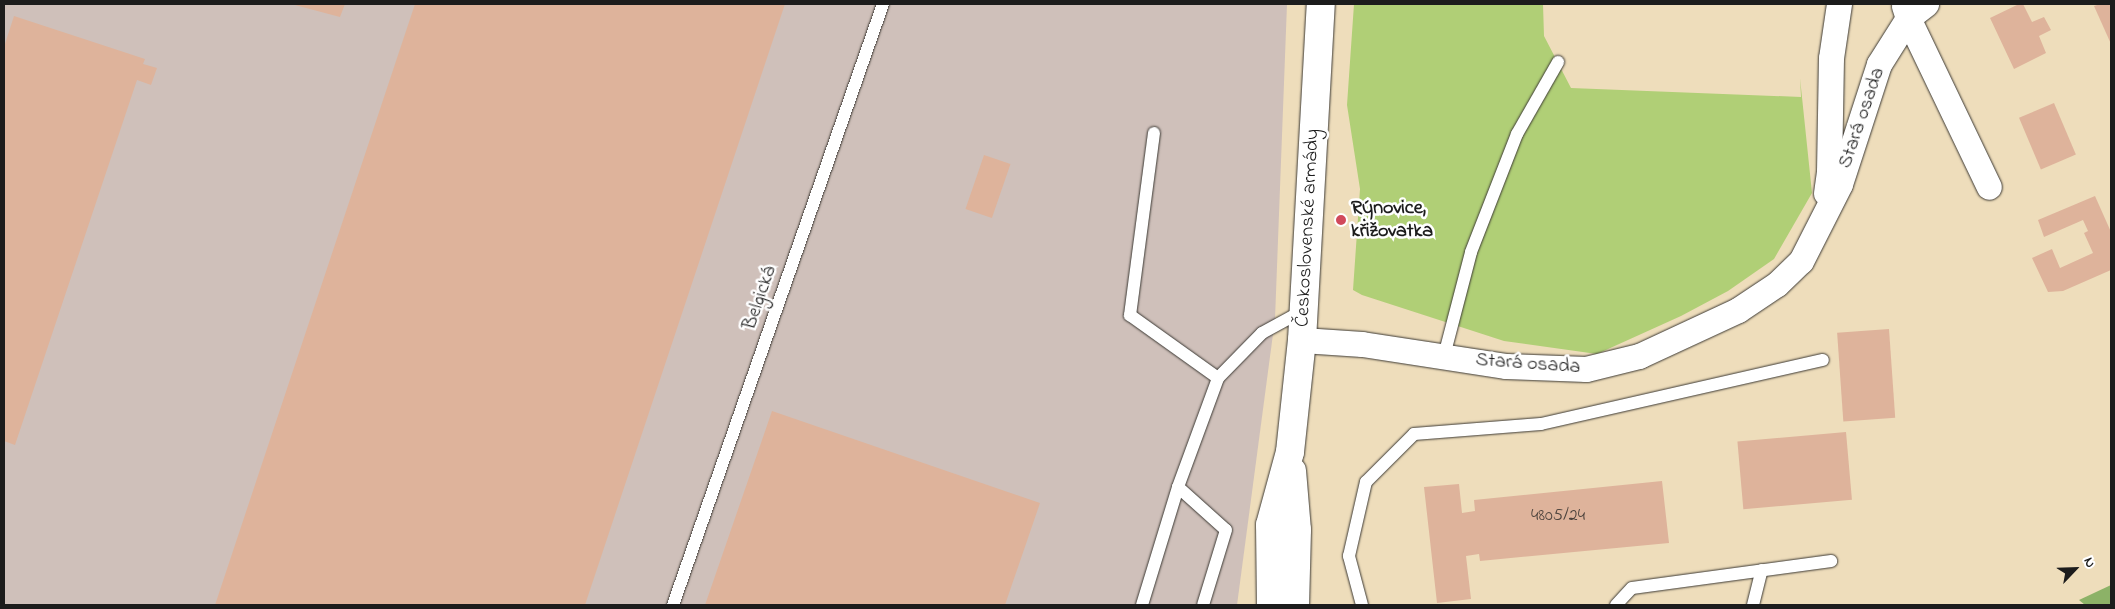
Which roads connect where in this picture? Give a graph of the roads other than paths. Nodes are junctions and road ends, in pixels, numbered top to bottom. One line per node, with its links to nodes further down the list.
1 (884, 4): 18 (lane, Belgická)
2 (1320, 4): 9 (street, Československé armády)
3 (1839, 4): 8 (street, Stará osada)
4 (1912, 9): 7 (street, Stará osada); 8 (street, Stará osada)
5 (1558, 62): 11 (lane)
6 (1154, 133): 13 (lane)
7 (1989, 187)
8 (1821, 221): 11 (street, Stará osada)
9 (1304, 310): 10 (street, Československé armády); 13 (lane)
10 (1302, 340): 11 (street, Stará osada); 14 (street, Československé armády)
11 (1444, 356)
12 (1823, 360): 23 (lane)
13 (1218, 378): 15 (lane)
14 (1290, 452): 21 (street, Československé armády); 22 (street, Československé armády)
15 (1178, 487): 19 (lane); 20 (lane)
16 (1831, 561): 17 (lane)
17 (1762, 570): 24 (lane); 25 (lane)
18 (673, 605)
19 (1142, 605)
20 (1203, 605)
21 (1271, 605)
22 (1295, 605)
23 (1362, 605)
24 (1616, 605)
25 (1753, 605)

